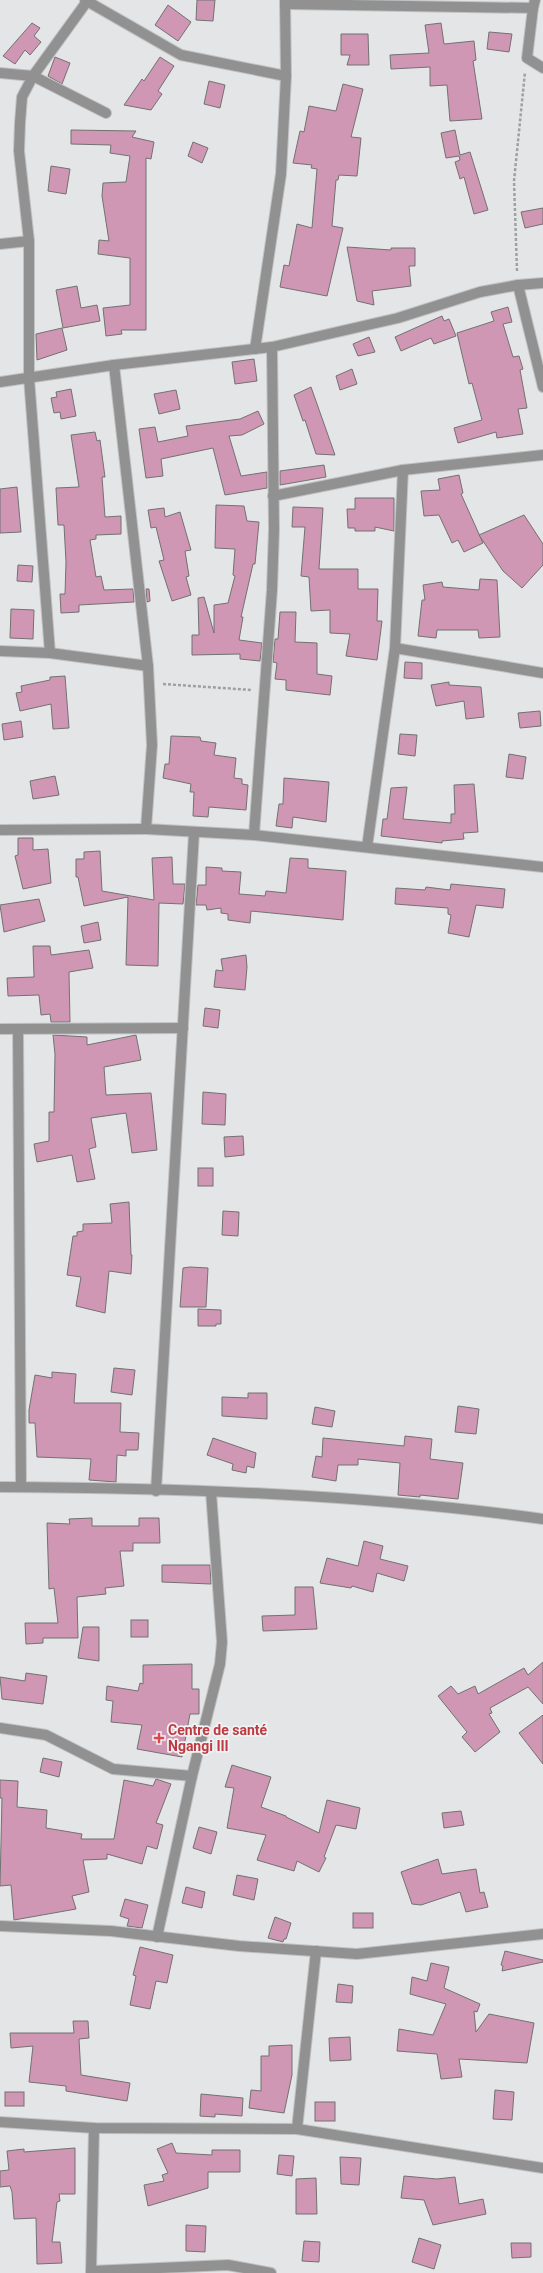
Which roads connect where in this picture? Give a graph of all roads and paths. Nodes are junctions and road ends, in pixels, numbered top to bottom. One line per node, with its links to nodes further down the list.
1 (87, 0): 7 (street); 8 (street)
2 (285, 2): 3 (street); 8 (street)
3 (534, 4): 4 (street)
4 (527, 58): 5 (street); 13 (path)
5 (543, 68)
6 (0, 73): 7 (street)
7 (33, 76): 9 (street); 10 (street)
8 (286, 76): 15 (street)
9 (106, 113)
10 (29, 241): 11 (street); 17 (street)
11 (0, 244)
12 (543, 282): 13 (street)
13 (518, 285): 14 (street); 19 (street)
14 (272, 347): 15 (street); 22 (street)
15 (255, 349): 16 (street)
16 (114, 365): 17 (street); 26 (street)
17 (29, 378): 18 (street); 25 (street)
18 (0, 382)
19 (543, 387)
20 (543, 455): 21 (street)
21 (403, 470): 22 (street); 23 (street)
22 (273, 496): 29 (street)
23 (395, 648): 27 (street); 34 (street)
24 (0, 651): 25 (street)
25 (50, 653): 26 (street)
26 (148, 666): 28 (street)
27 (543, 673)
28 (149, 683): 29 (path); 30 (street)
29 (264, 691): 33 (street)
30 (146, 829): 31 (street); 32 (street)
31 (0, 830)
32 (194, 833): 33 (street); 36 (street)
33 (254, 835): 34 (street)
34 (367, 847): 35 (street)
35 (543, 866)
36 (183, 1028): 38 (street); 41 (street)
37 (0, 1029): 38 (street)
38 (18, 1029): 40 (street)
39 (0, 1487): 40 (street)
40 (21, 1487): 41 (street)
41 (156, 1491): 42 (street)
42 (211, 1492): 43 (street); 45 (street)
43 (543, 1519)
44 (0, 1728): 45 (street)
45 (192, 1776): 48 (street)
46 (0, 1926): 48 (street)
47 (543, 1934): 49 (street)
48 (157, 1936): 49 (street)
49 (316, 1951): 52 (street)
50 (0, 2122): 51 (street)
51 (94, 2128): 52 (street); 54 (street)
52 (297, 2129): 53 (street)
53 (543, 2168)
54 (91, 2272): 55 (street)
55 (271, 2273)

